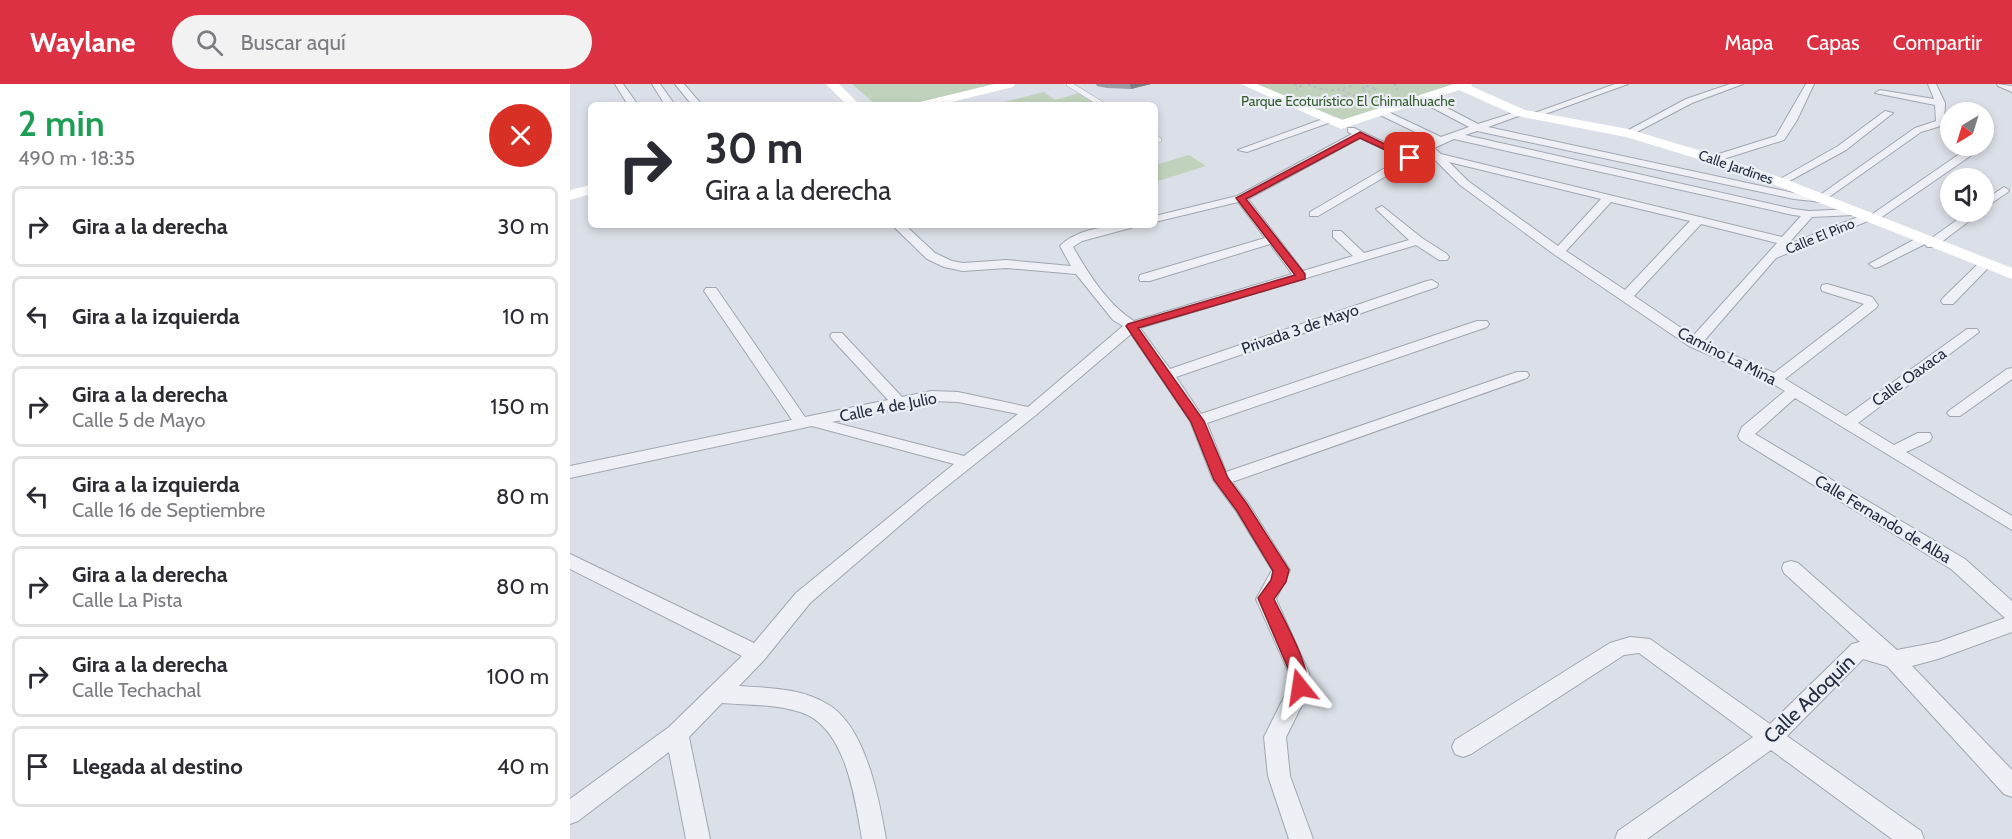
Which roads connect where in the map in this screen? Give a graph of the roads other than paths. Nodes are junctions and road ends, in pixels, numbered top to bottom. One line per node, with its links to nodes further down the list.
1 (620, 84): 17 (street)
2 (832, 84): 20 (main road)
3 (1009, 84): 21 (main road)
4 (1069, 84): 22 (lane)
5 (1247, 84): 27 (main road)
6 (1624, 84): 26 (street)
7 (1739, 84): 30 (street)
8 (1810, 84): 37 (street)
9 (1932, 84): 23 (street)
10 (2001, 84): 14 (street)
11 (656, 85): 18 (street)
12 (679, 85): 19 (street)
13 (1463, 85): 16 (main road); 26 (main road, Calle Jardines)
14 (2012, 89)
15 (1880, 93): 23 (street)
16 (1421, 98): 24 (main road); 29 (street)
17 (631, 102)
18 (668, 102)
19 (694, 102)
20 (851, 102)
21 (946, 102)
22 (1098, 102)
23 (1940, 103)
24 (1381, 112): 27 (main road); 33 (street)
25 (1888, 113): 38 (street)
26 (1528, 114): 29 (street); 30 (main road, Calle Jardines)
27 (1336, 122): 31 (street); 34 (street)
28 (1940, 123): 45 (street)
29 (1477, 128): 32 (street); 45 (street)
30 (1628, 133): 37 (main road, Calle Jardines)
31 (1360, 135): 36 (street); 42 (street)
32 (1452, 135): 33 (street); 48 (street)
33 (1435, 148): 36 (street); 44 (street); 60 (street, Camino La Mina)
34 (1243, 150)
35 (1962, 156): 49 (street, Calle El Pino)
36 (1410, 158): 47 (street)
37 (1713, 159): 38 (main road, Calle Jardines)
38 (1780, 182): 45 (main road, Calle Jardines)
39 (588, 190): 41 (main road)
40 (2004, 190): 43 (street)
41 (570, 195)
42 (1241, 198): 50 (street); 56 (street)
43 (1994, 198)
44 (1607, 199): 51 (street); 60 (street)
45 (1822, 199): 49 (main road, Calle Jardines)
46 (1383, 209): 57 (street)
47 (1314, 214)
48 (1809, 214): 49 (street); 58 (street)
49 (1864, 216): 59 (main road, Calle Jardines); 61 (street, Calle El Pino)
50 (1158, 218)
51 (1697, 221): 58 (street); 73 (street)
52 (1959, 222): 59 (street)
53 (901, 228): 66 (street)
54 (1118, 228): 66 (street)
55 (1337, 234): 63 (street)
56 (1273, 239): 68 (street); 69 (street)
57 (1418, 241): 62 (street); 63 (street)
58 (1785, 241): 61 (street)
59 (1927, 242): 64 (street); 65 (main road, Calle Jardines)
60 (1559, 252): 73 (street, Camino La Mina)
61 (1774, 255): 79 (street)
62 (1443, 257)
63 (1362, 258): 68 (street)
64 (1875, 264)
65 (1985, 264): 67 (main road, Calle Jardines); 74 (street)
66 (1080, 271): 76 (street)
67 (2011, 273)
68 (1301, 277): 76 (street)
69 (1145, 278)
70 (1432, 284): 81 (street, Privada 3 de Mayo)
71 (1827, 288): 83 (street)
72 (711, 291): 89 (street)
73 (1626, 297): 79 (street, Camino La Mina)
74 (1948, 301)
75 (1482, 324): 88 (street)
76 (1132, 326): 81 (street); 86 (street)
77 (1972, 332): 90 (street, Calle Oaxaca)
78 (837, 336): 85 (street)
79 (1694, 344): 83 (street, Camino La Mina)
80 (2012, 372): 87 (street)
81 (1167, 375): 88 (street)
82 (1522, 375): 95 (street)
83 (1774, 380): 84 (street, Camino La Mina)
84 (1794, 391): 90 (street, Camino La Mina); 99 (street, Calle Fernando de Alba)
85 (900, 404): 86 (street, Calle 4 de Julio); 89 (street, Calle 4 de Julio)
86 (1031, 412): 93 (street)
87 (1955, 413)
88 (1198, 421): 95 (street)
89 (808, 423): 93 (street); 94 (street, Calle 4 de Julio)
90 (1847, 423): 92 (street, Camino La Mina)
91 (1924, 437): 92 (street)
92 (1895, 451): 96 (street, Camino La Mina)
93 (967, 462): 101 (street)
94 (570, 471)
95 (1221, 480): 111 (street)
96 (2012, 524)
97 (570, 561): 101 (street)
98 (1791, 568): 102 (street)
99 (2012, 613)
100 (2012, 624): 102 (street, Calle Adoquín)
101 (757, 654): 103 (street)
102 (1893, 659): 105 (street, Calle Adoquín); 107 (street)
103 (719, 694): 104 (street); 110 (street)
104 (677, 734): 108 (street); 109 (street)
105 (1770, 738): 106 (street); 112 (street, Calle Adoquín); 113 (street)
106 (1463, 747)
107 (2011, 783)
108 (570, 813)
109 (698, 839)
110 (874, 839)
111 (1301, 839)
112 (1627, 839)
113 (1912, 839)

